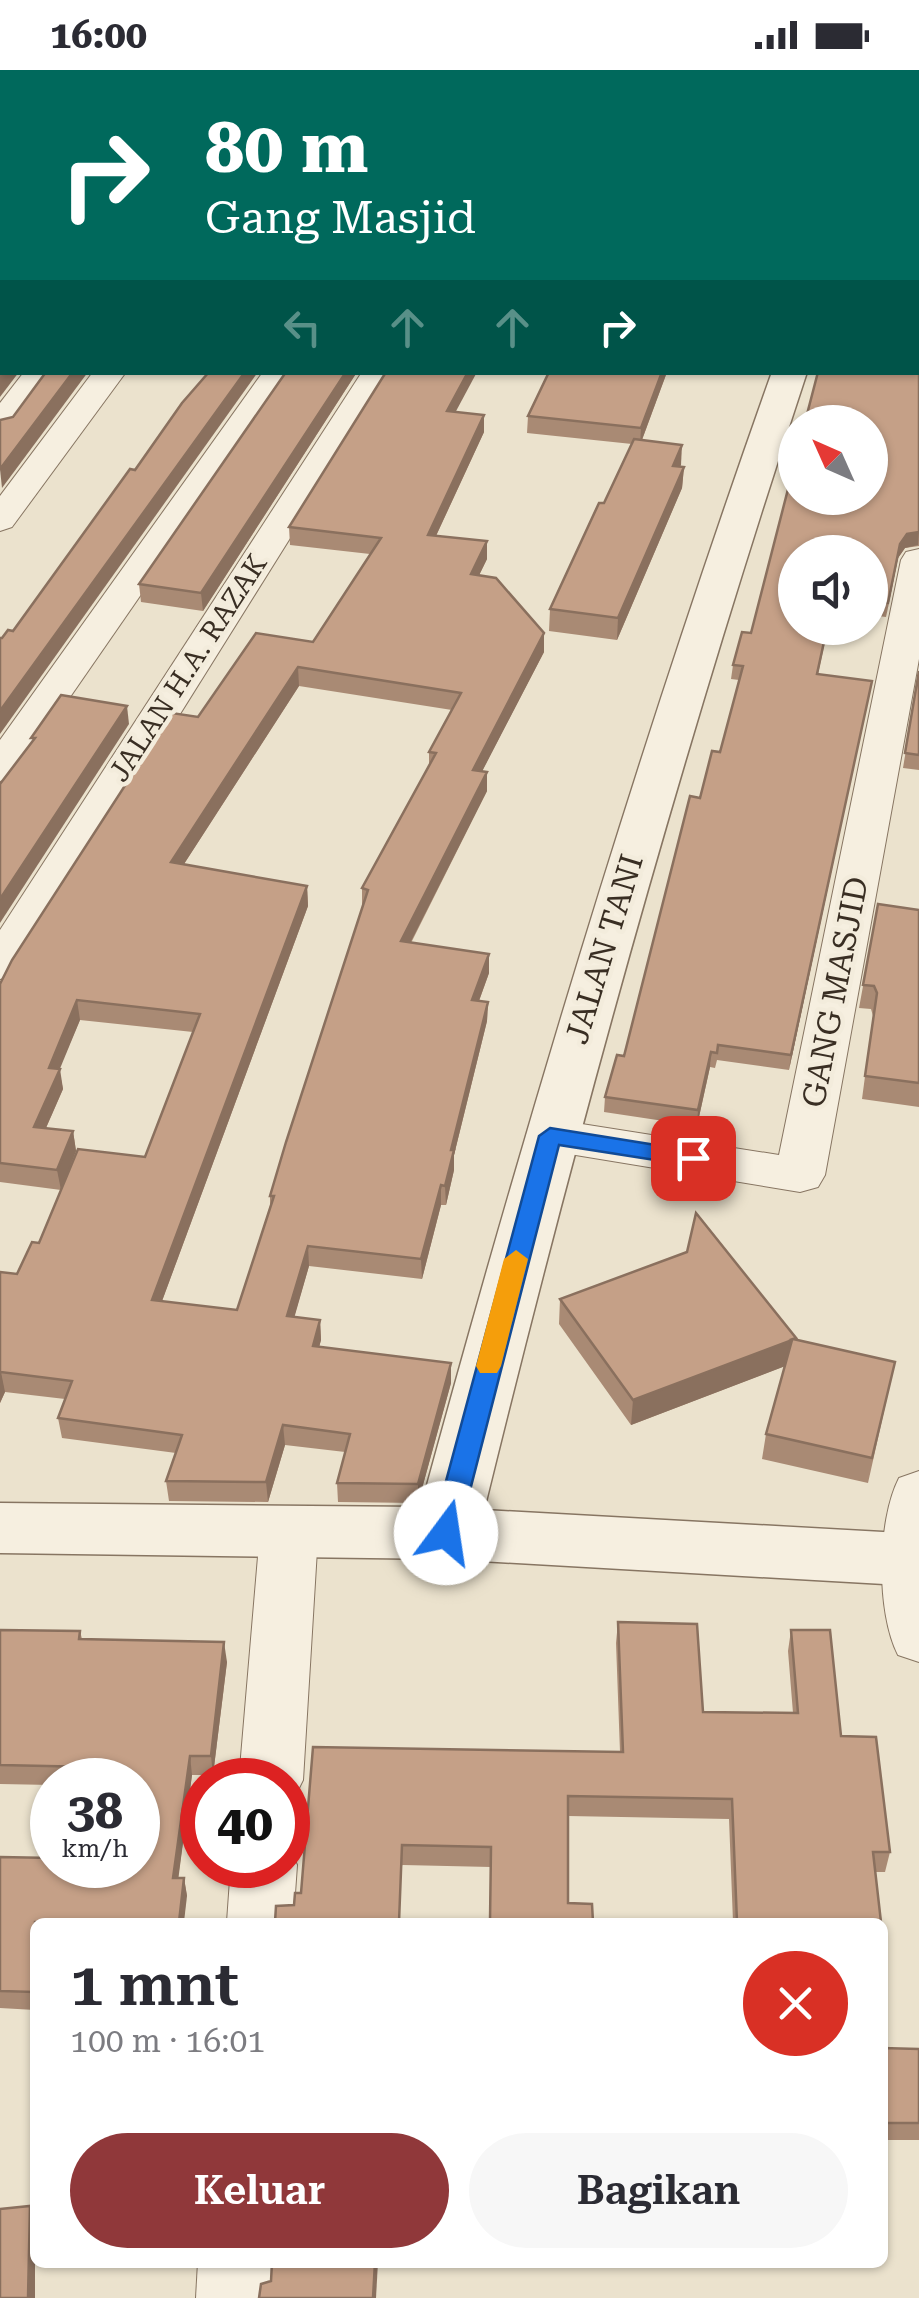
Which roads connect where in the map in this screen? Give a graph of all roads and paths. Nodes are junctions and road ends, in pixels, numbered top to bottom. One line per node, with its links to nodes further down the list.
1 (39, 375): 6 (street)
2 (108, 375): 7 (street)
3 (277, 375): 9 (street)
4 (376, 375): 10 (street, JALAN H.A. RAZAK)
5 (789, 375): 11 (street, JALAN TANI)
6 (0, 425)
7 (0, 519)
8 (919, 560): 11 (street, GANG MASJID)
9 (0, 769)
10 (0, 965)
11 (550, 1136): 15 (street, JALAN TANI)
12 (919, 1494): 16 (street)
13 (0, 1528): 14 (street)
14 (289, 1533): 15 (street); 18 (street)
15 (446, 1533): 16 (street)
16 (915, 1560): 17 (street)
17 (919, 1637)
18 (273, 1758)
19 (262, 1888): 20 (street)
20 (260, 1918)
21 (235, 2268): 22 (street)
22 (233, 2298)

